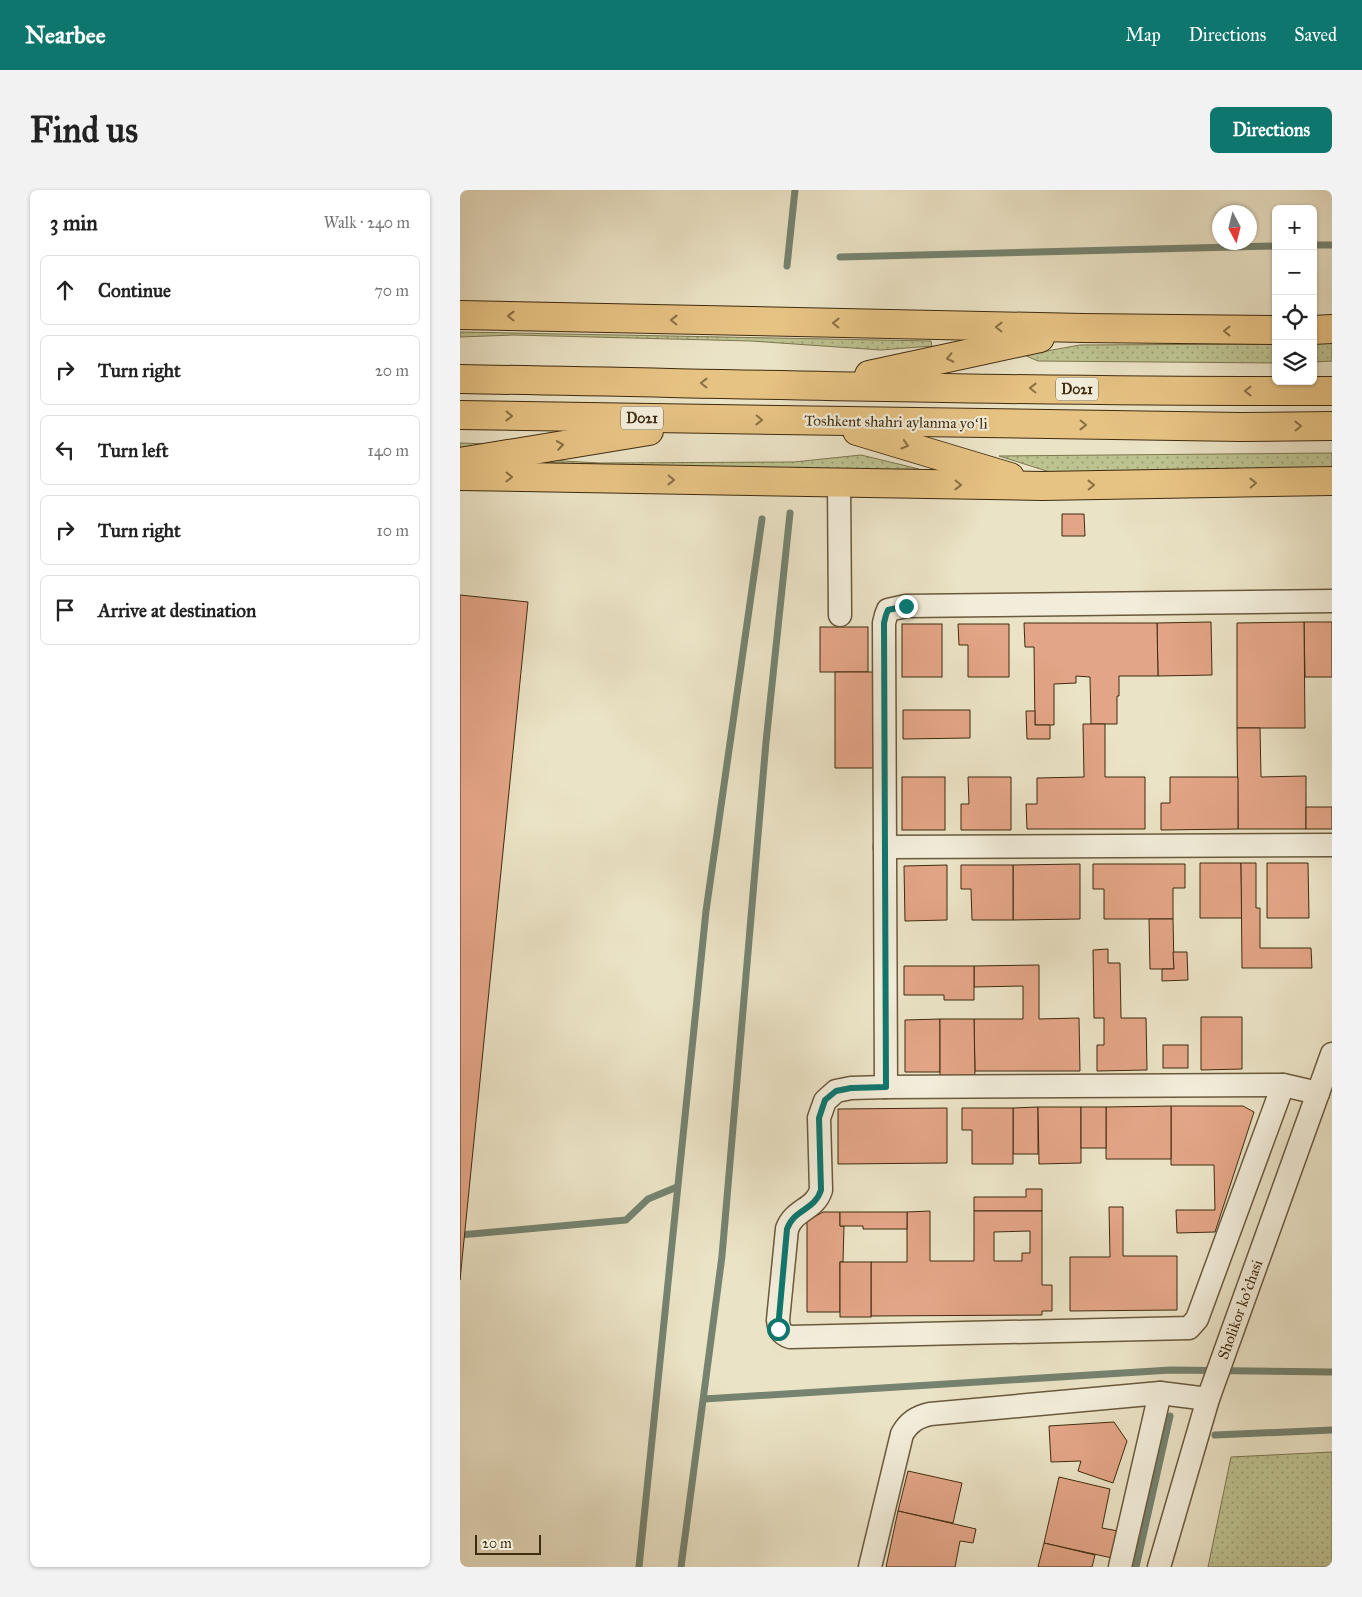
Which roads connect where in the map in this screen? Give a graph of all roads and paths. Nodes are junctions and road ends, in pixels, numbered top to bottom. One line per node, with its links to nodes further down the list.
1 (460, 316): 2 (highway, one-way to 1)
2 (1082, 328): 3 (highway, one-way to 2); 7 (highway, one-way to 7)
3 (1272, 330)
4 (1317, 330): 5 (highway)
5 (1332, 330)
6 (460, 379): 7 (highway, D021, one-way to 6)
7 (822, 386): 8 (highway, D021, one-way to 7)
8 (1332, 390)
9 (460, 415): 10 (highway, Toshkent shahri aylanma yoʻli / D021, one-way to 10)
10 (718, 419): 11 (highway, Toshkent shahri aylanma yoʻli / D021, one-way to 11); 13 (highway, one-way to 10)
11 (824, 421): 12 (highway, Toshkent shahri aylanma yoʻli / D021, one-way to 12); 17 (highway, one-way to 17)
12 (1332, 426)
13 (460, 462)
14 (460, 476): 16 (highway, one-way to 16)
15 (1332, 481): 17 (highway, one-way to 15)
16 (839, 482): 17 (highway, one-way to 17); 19 (street)
17 (1042, 486)
18 (1332, 601): 21 (street)
19 (840, 615)
20 (1332, 846): 21 (street)
21 (885, 847): 24 (street)
22 (1332, 1054): 25 (street, Sholikor ko'chasi)
23 (1283, 1085): 24 (street); 24 (street); 25 (street)
24 (886, 1087)
25 (1318, 1093): 27 (street, Sholikor ko'chasi)
26 (1160, 1393): 27 (street); 28 (street); 29 (street)
27 (1209, 1397): 30 (street, Sholikor ko'chasi)
28 (870, 1567)
29 (1120, 1567)
30 (1159, 1567)

